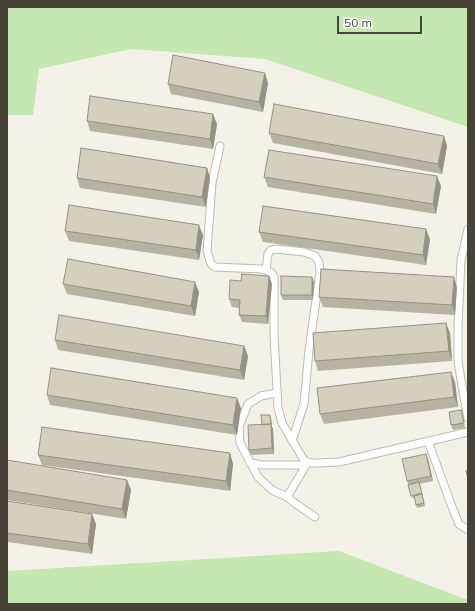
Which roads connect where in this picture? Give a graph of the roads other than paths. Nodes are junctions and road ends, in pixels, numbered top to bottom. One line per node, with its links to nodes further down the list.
1 (220, 146): 3 (lane)
2 (468, 229): 5 (lane)
3 (266, 270): 4 (lane); 7 (lane)
4 (276, 393): 7 (lane); 9 (lane)
5 (468, 418)
6 (468, 432): 8 (lane)
7 (292, 441): 10 (lane)
8 (428, 441): 10 (lane); 13 (lane)
9 (250, 463): 10 (lane); 11 (lane)
10 (307, 463): 11 (lane)
11 (288, 497): 12 (lane)
12 (316, 517)
13 (468, 530)

